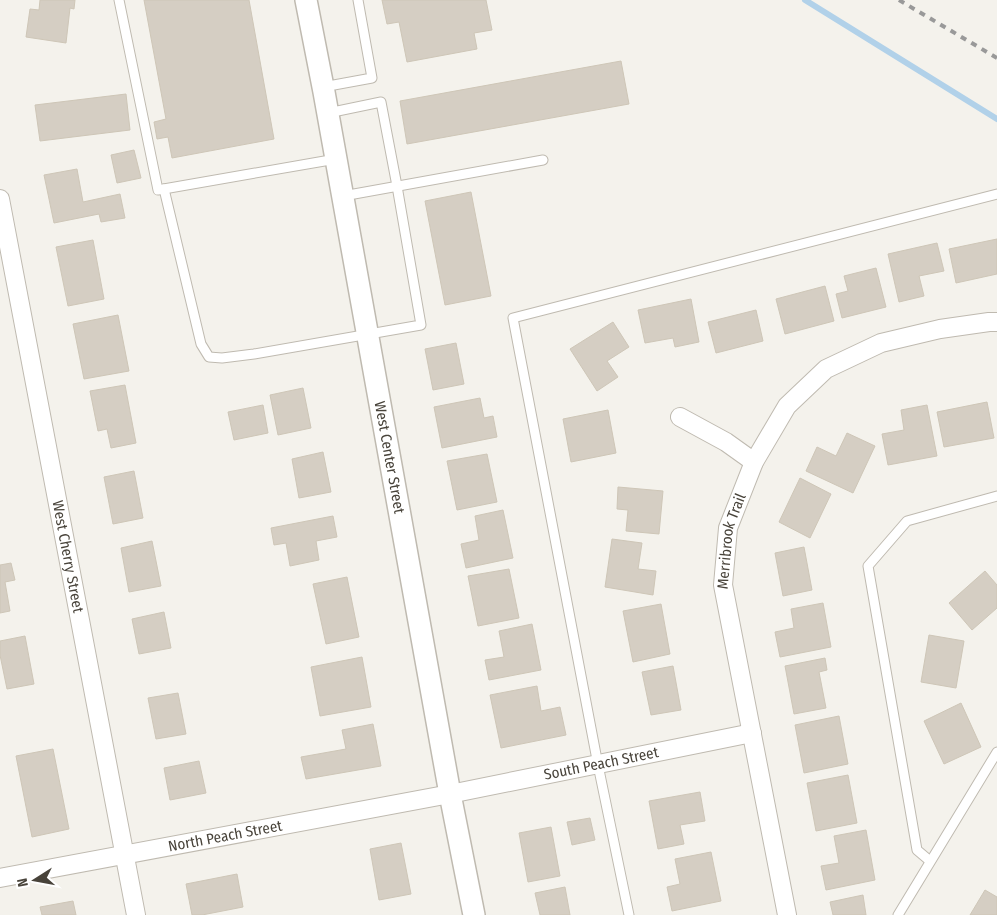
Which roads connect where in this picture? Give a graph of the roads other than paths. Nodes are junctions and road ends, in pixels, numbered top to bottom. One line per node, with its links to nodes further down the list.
1 (119, 0): 9 (lane)
2 (306, 0): 4 (street, West Center Street)
3 (358, 0): 4 (lane)
4 (323, 87): 5 (street, West Center Street)
5 (328, 113): 6 (street, West Center Street); 8 (lane)
6 (336, 159): 9 (lane); 11 (street, West Center Street)
7 (543, 160): 8 (lane)
8 (397, 186): 11 (lane); 14 (lane)
9 (164, 189): 14 (lane)
10 (997, 194): 20 (lane)
11 (343, 196): 14 (street, West Center Street)
12 (0, 199): 22 (street, West Cherry Street)
13 (997, 322): 16 (street, Merribrook Trail)
14 (367, 334): 21 (street, West Center Street)
15 (680, 417): 16 (street)
16 (754, 462): 18 (street, Merribrook Trail)
17 (997, 496): 23 (lane)
18 (752, 733): 20 (street, South Peach Street); 28 (street, Merribrook Trail)
19 (997, 752): 23 (lane)
20 (598, 764): 21 (street, South Peach Street); 27 (lane)
21 (450, 794): 22 (street, North Peach Street); 26 (street, West Center Street)
22 (124, 854): 24 (street, North Peach Street); 25 (street, West Cherry Street)
23 (930, 861): 29 (lane)
24 (0, 878)
25 (136, 915)
26 (474, 915)
27 (629, 915)
28 (787, 915)
29 (898, 915)

